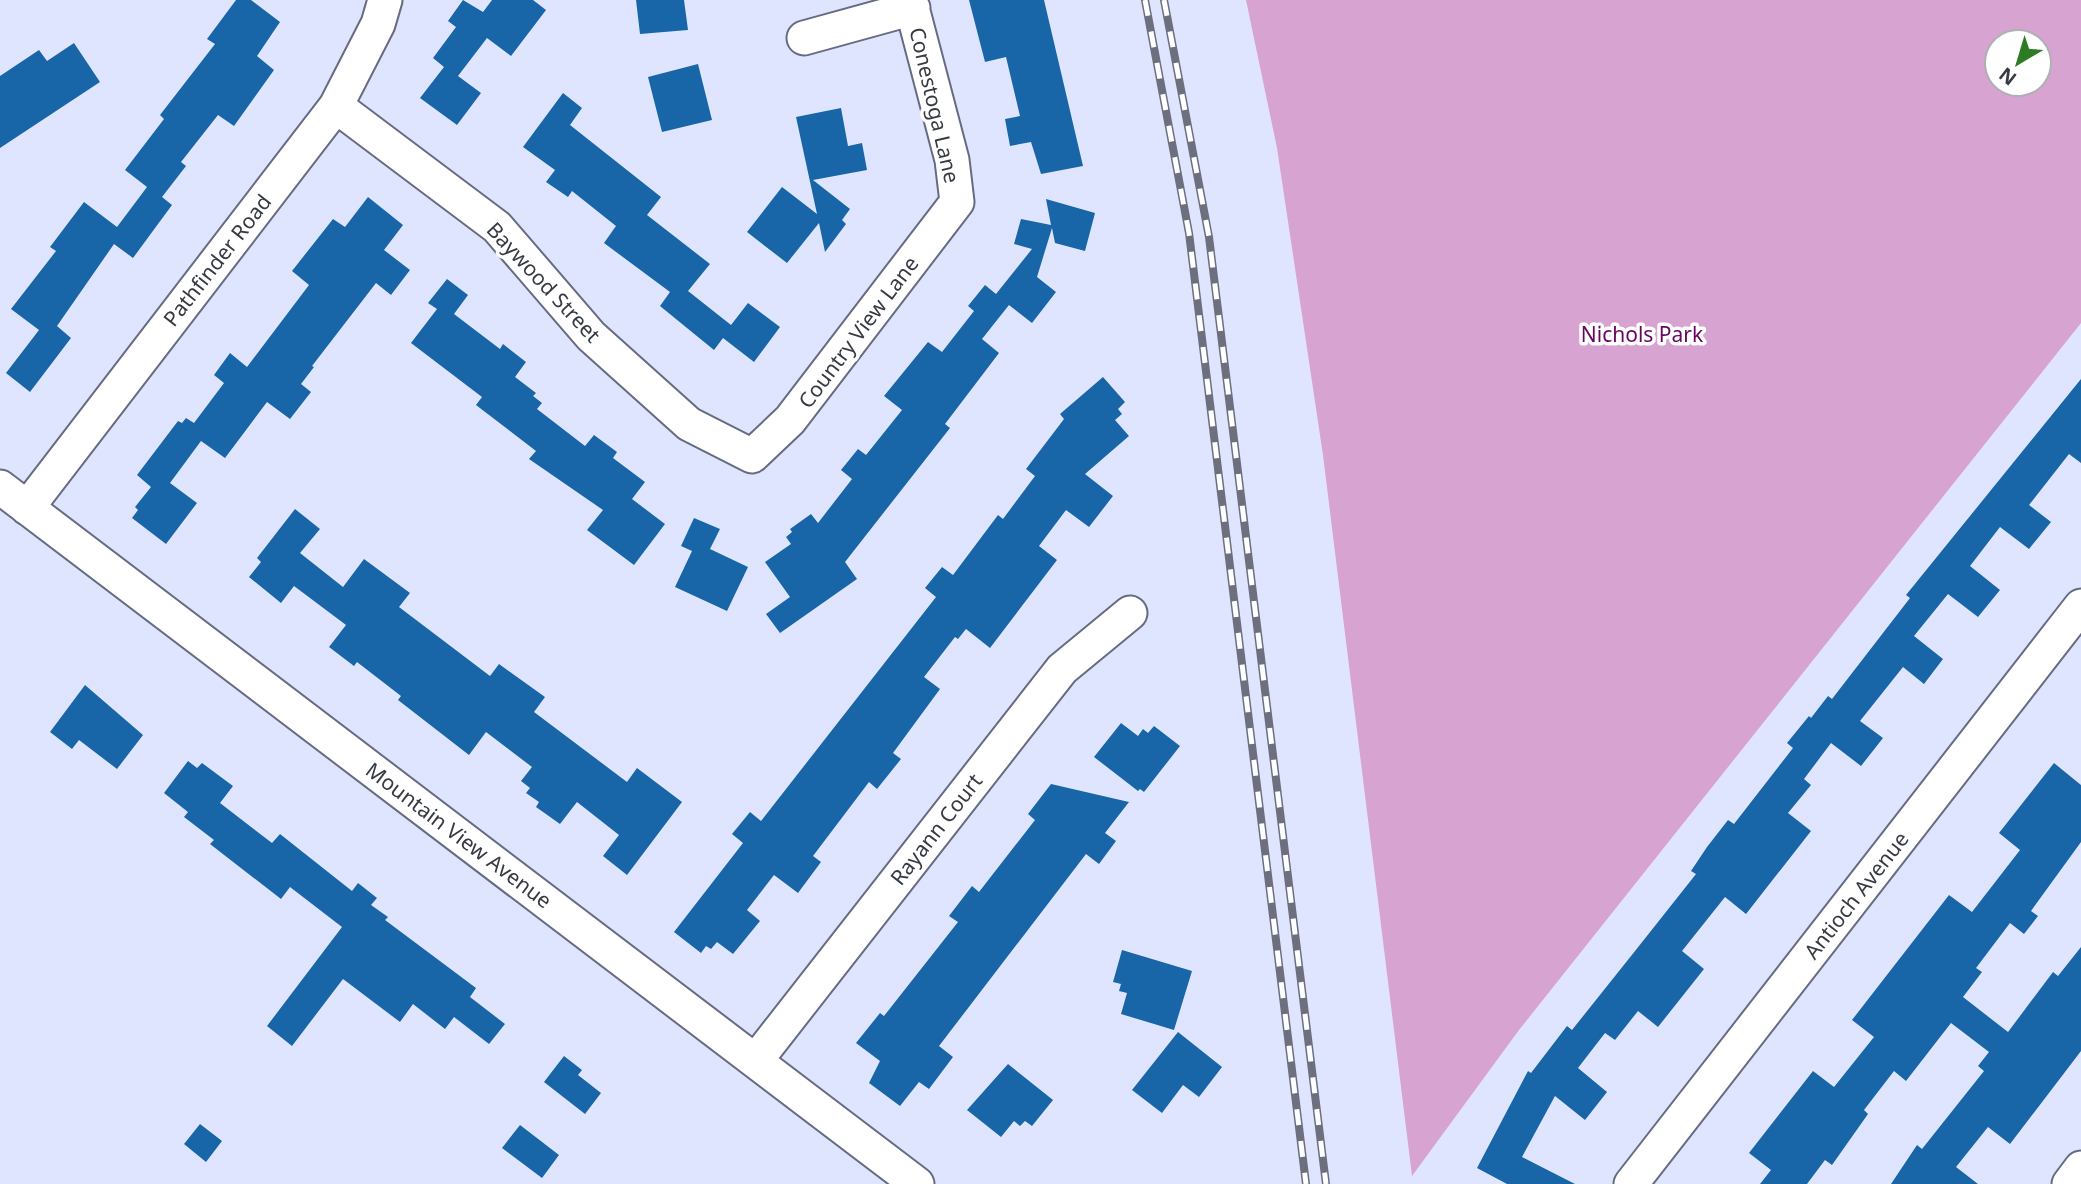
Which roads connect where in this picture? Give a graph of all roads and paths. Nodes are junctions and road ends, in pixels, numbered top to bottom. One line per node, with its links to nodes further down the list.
1 (385, 0): 4 (street, Pathfinder Road)
2 (911, 4): 3 (street, Conestoga Lane); 5 (street, Conestoga Lane)
3 (804, 38)
4 (336, 106): 6 (street, Baywood Street); 8 (street, Pathfinder Road)
5 (957, 202): 6 (street, Country View Lane)
6 (752, 456)
7 (0, 487): 8 (street, Mountain View Avenue)
8 (27, 508): 11 (street, Mountain View Avenue)
9 (2081, 607): 14 (street, Antioch Avenue)
10 (1130, 613): 11 (street, Rayann Court)
11 (757, 1059): 13 (street, Mountain View Avenue)
12 (2081, 1168): 15 (street)
13 (918, 1184)
14 (1631, 1184)
15 (2069, 1184)

